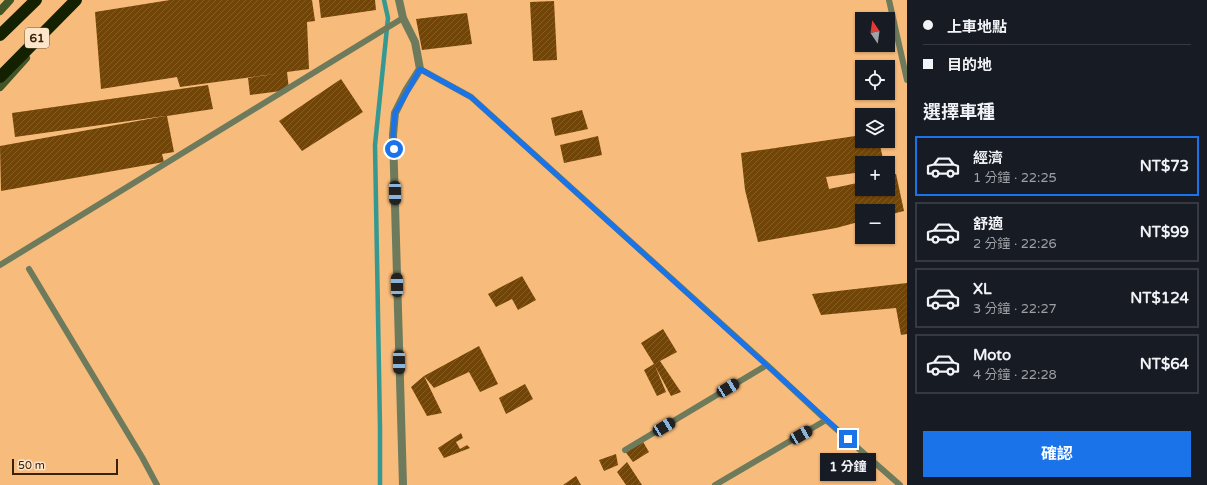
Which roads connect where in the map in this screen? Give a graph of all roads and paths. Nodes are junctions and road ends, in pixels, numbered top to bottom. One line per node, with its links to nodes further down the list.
1 (10, 0): 7 (street)
2 (36, 0): 9 (highway, 61)
3 (76, 0): 11 (highway, 61)
4 (80, 0): 13 (street)
5 (399, 0): 8 (street)
6 (889, 0): 12 (lane)
7 (0, 11)
8 (403, 18): 10 (street); 14 (lane)
9 (0, 35)
10 (420, 69): 16 (lane); 20 (street)
11 (0, 77)
12 (907, 80)
13 (0, 87)
14 (0, 265)
15 (29, 269): 19 (lane)
16 (767, 365): 17 (lane); 18 (lane)
17 (826, 420): 21 (lane); 22 (lane)
18 (624, 450)
19 (157, 485)
20 (403, 485)
21 (715, 485)
22 (900, 485)

